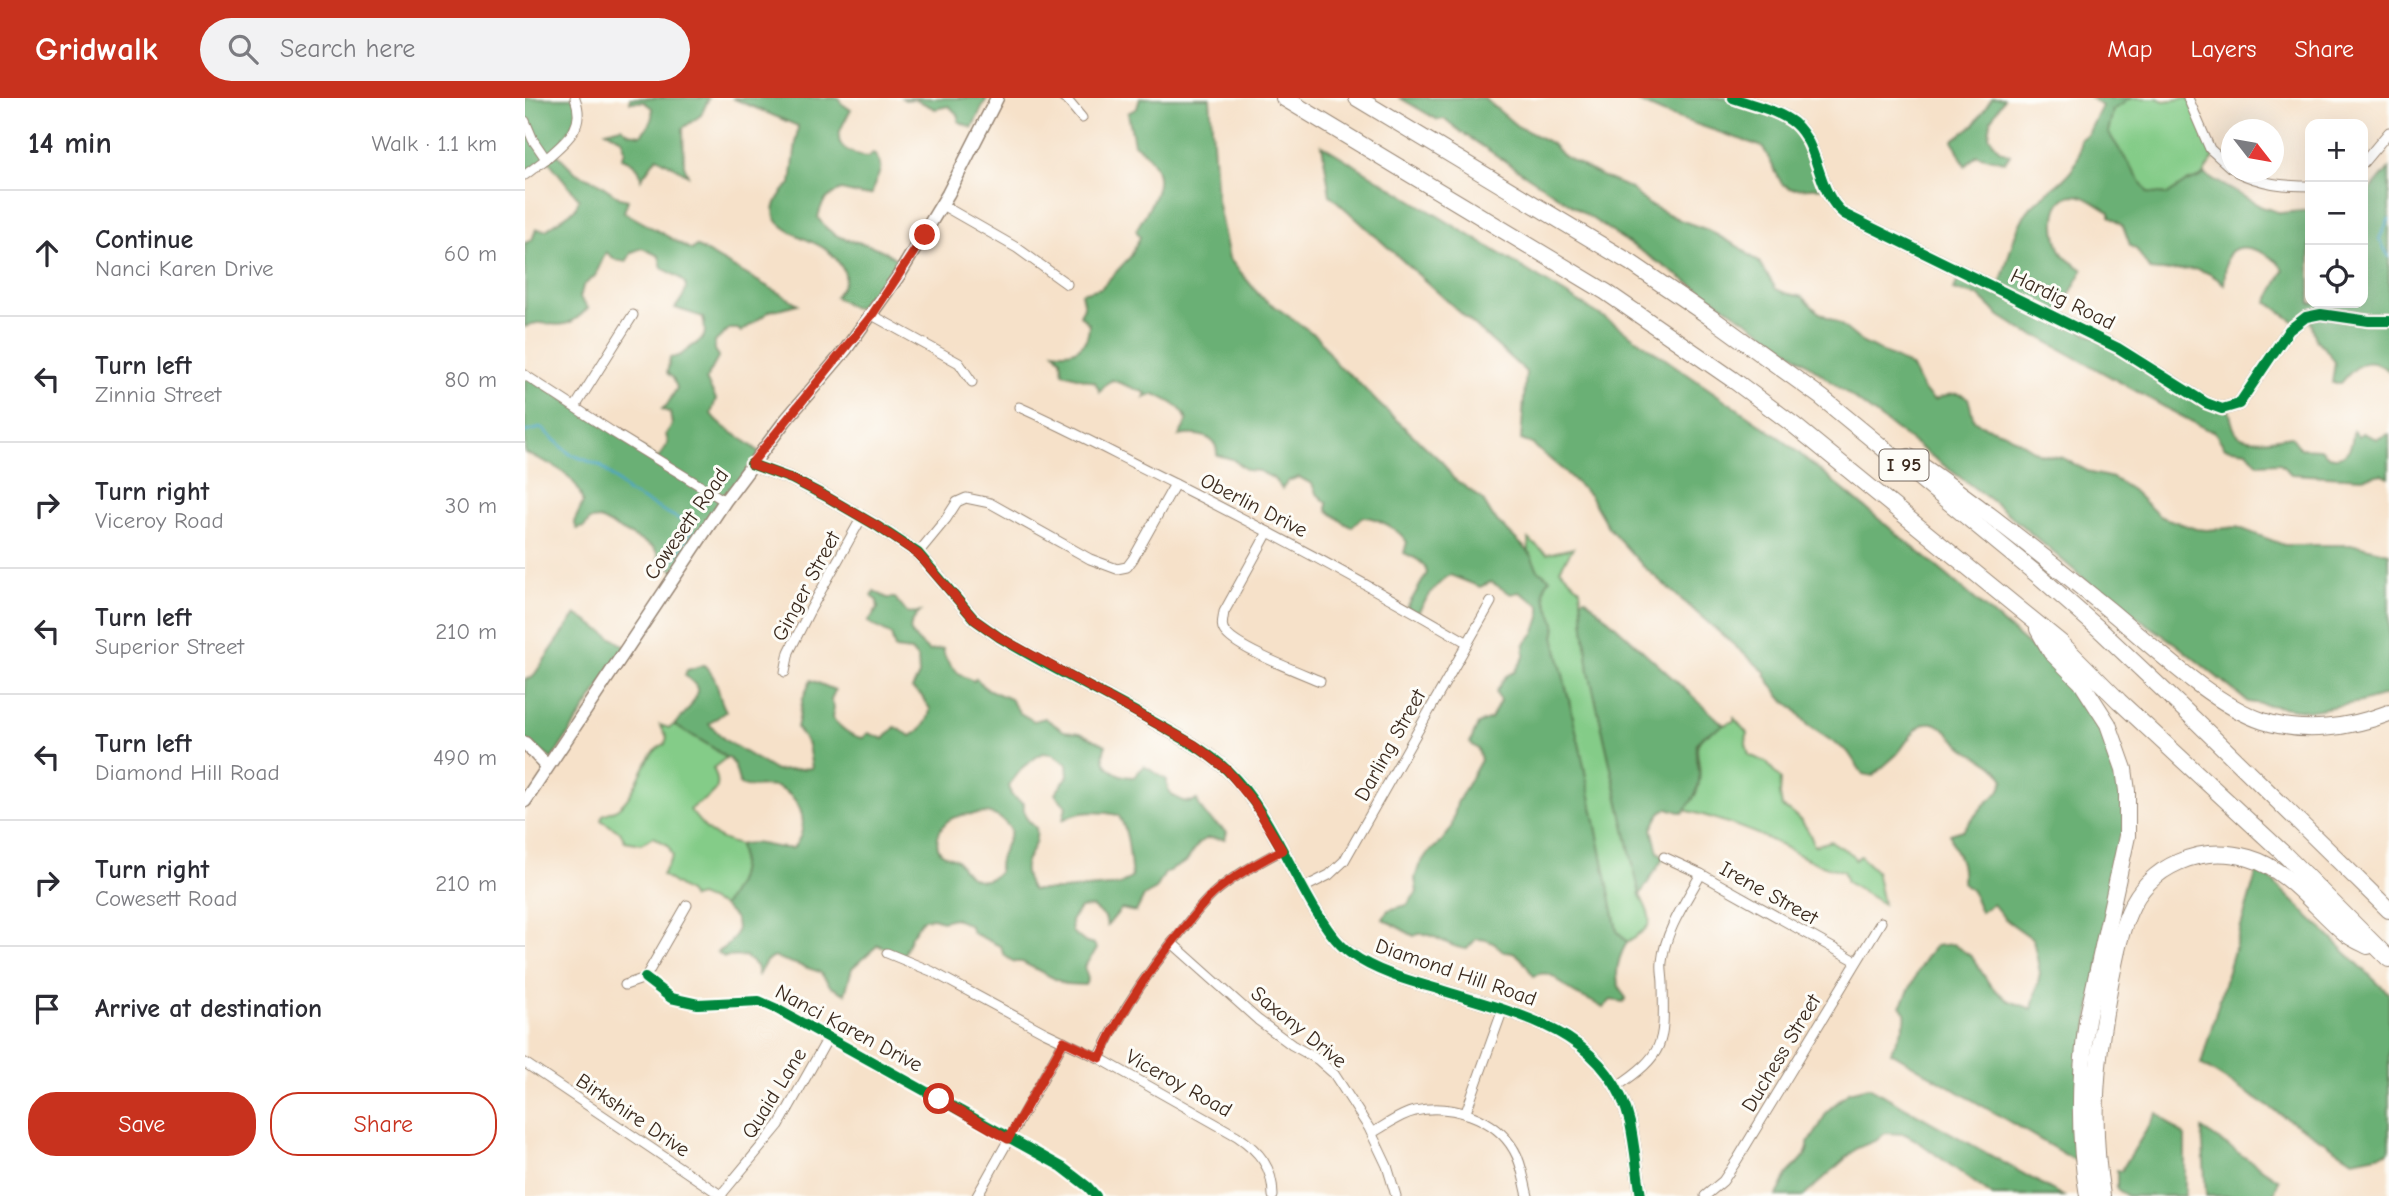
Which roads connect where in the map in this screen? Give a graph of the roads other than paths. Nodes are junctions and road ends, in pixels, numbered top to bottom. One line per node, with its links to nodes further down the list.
1 (575, 98): 12 (street)
2 (997, 98): 17 (street, Cowesett Road)
3 (1063, 98): 8 (street)
4 (1284, 98): 34 (highway, I 95)
5 (1357, 98): 24 (highway, I 95)
6 (1733, 98): 21 (street, Hardig Road)
7 (2188, 98): 13 (street)
8 (1082, 118)
9 (525, 121): 12 (street)
10 (2389, 132): 11 (street)
11 (2368, 158)
12 (546, 159): 14 (street)
13 (2221, 159)
14 (525, 175)
15 (2263, 182): 16 (street)
16 (2305, 186)
17 (942, 205): 18 (street); 20 (street, Cowesett Road)
18 (1067, 284)
19 (633, 315): 25 (street)
20 (872, 315): 23 (street); 27 (street, Cowesett Road)
21 (2389, 321)
22 (525, 375): 25 (street)
23 (972, 382)
24 (1821, 397): 38 (highway); 48 (highway, I 95)
25 (575, 407): 29 (street)
26 (1019, 407): 28 (street, Oberlin Drive)
27 (751, 464): 29 (street, Cowesett Road); 30 (street, Diamond Hill Road)
28 (1175, 484): 31 (street, Oberlin Drive); 32 (street)
29 (725, 501): 41 (street, Cowesett Road)
30 (862, 517): 32 (street, Diamond Hill Road); 36 (street, Ginger Street)
31 (1268, 532): 35 (street, Oberlin Drive); 37 (street)
32 (918, 554): 43 (street, Diamond Hill Road)
33 (1491, 602): 35 (street, Darling Street)
34 (2032, 617): 52 (highway, I 95); 73 (highway)
35 (1468, 643): 46 (street, Darling Street)
36 (785, 672)
37 (1320, 681)
38 (2389, 713)
39 (525, 744): 41 (street)
40 (525, 757): 41 (street)
41 (547, 766): 42 (street, Cowesett Road)
42 (525, 801)
43 (1282, 850): 46 (street, Diamond Hill Road); 50 (street)
44 (1664, 857): 45 (street, Irene Street)
45 (1701, 874): 53 (street, Irene Street); 61 (street)
46 (1303, 888): 56 (street, Diamond Hill Road)
47 (687, 905): 54 (street)
48 (2389, 910)
49 (1881, 922): 53 (street, Duchess Street)
50 (1172, 943): 59 (street); 63 (street, Saxony Drive)
51 (887, 953): 58 (street, Viceroy Road)
52 (2389, 959): 74 (highway)
53 (1856, 961): 72 (street, Duchess Street)
54 (645, 978): 55 (street); 57 (street, Nanci Karen Drive)
55 (625, 985)
56 (1503, 1009): 61 (street, Diamond Hill Road); 62 (street)
57 (828, 1038): 64 (street, Nanci Karen Drive); 65 (street, Quaid Lane)
58 (1064, 1041): 59 (street, Viceroy Road); 64 (street)
59 (1100, 1058): 68 (street, Viceroy Road)
60 (525, 1063): 65 (street, Birkshire Drive)
61 (1616, 1087): 71 (street, Diamond Hill Road)
62 (1466, 1112): 63 (street); 70 (street)
63 (1372, 1133): 69 (street, Saxony Drive)
64 (1008, 1139): 66 (street); 67 (street, Nanci Karen Drive)
65 (721, 1196)
66 (977, 1196)
67 (1096, 1196)
68 (1273, 1196)
69 (1396, 1196)
70 (1528, 1196)
71 (1641, 1196)
72 (1705, 1196)
73 (2088, 1196)
74 (2102, 1196)

